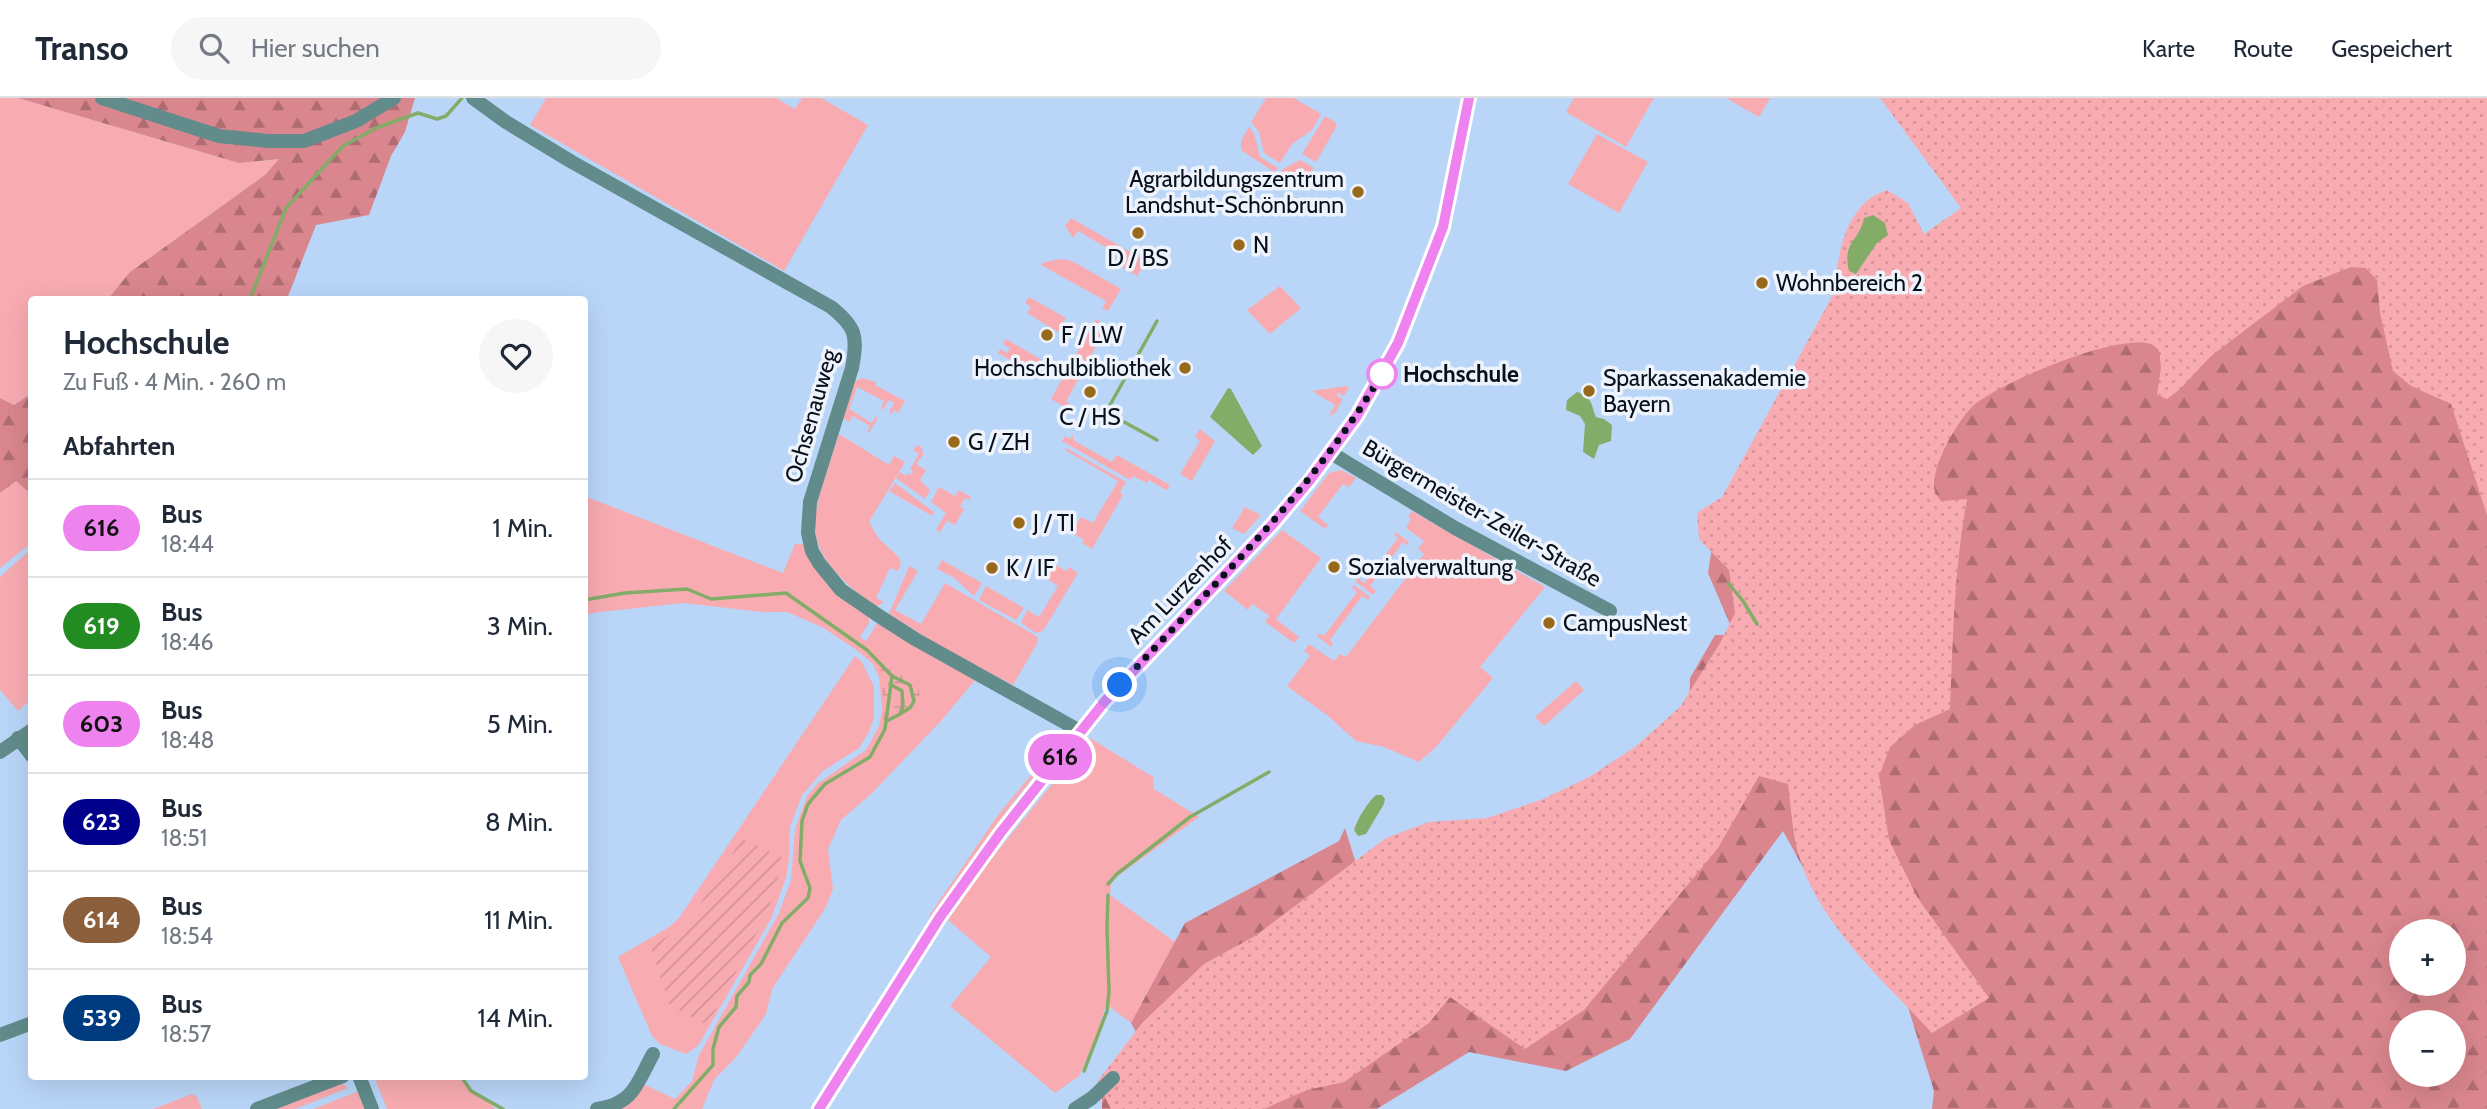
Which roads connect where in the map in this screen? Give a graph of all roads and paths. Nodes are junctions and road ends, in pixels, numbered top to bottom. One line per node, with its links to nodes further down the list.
1 (102, 98): 2 (street)
2 (394, 98)
3 (473, 98): 7 (street, Ochsenauweg)
4 (1469, 98): 5 (street, Am Lurzenhof)
5 (1331, 453): 6 (street, Bürgermeister-Zeiler-Straße); 7 (street, Am Lurzenhof)
6 (1610, 611)
7 (1080, 731): 21 (street, Am Lurzenhof)
8 (28, 732): 9 (street)
9 (18, 738): 10 (street); 11 (street)
10 (28, 751)
11 (0, 752)
12 (28, 1024): 13 (street)
13 (0, 1035)
14 (653, 1054): 20 (street)
15 (1113, 1078): 22 (street)
16 (320, 1080): 18 (street)
17 (361, 1080): 19 (street)
18 (257, 1109)
19 (372, 1109)
20 (597, 1109)
21 (819, 1109)
22 (1075, 1109)

